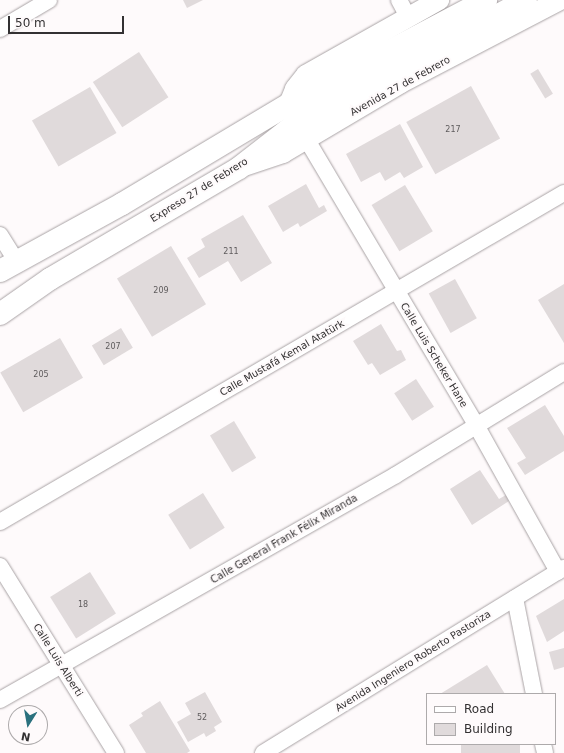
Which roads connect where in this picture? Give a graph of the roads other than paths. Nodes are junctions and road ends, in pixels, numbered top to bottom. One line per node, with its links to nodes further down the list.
1 (49, 0): 7 (street)
2 (439, 0): 6 (main road)
3 (486, 0): 8 (highway)
4 (526, 0): 10 (highway, Expreso 27 de Febrero)
5 (560, 0): 9 (main road, Avenida 27 de Febrero)
6 (404, 9): 8 (main road)
7 (0, 29)
8 (289, 104): 13 (highway)
9 (307, 140): 10 (main road, Avenida 27 de Febrero); 15 (street, Calle Luis Scheker Hane)
10 (240, 168): 16 (highway, Expreso 27 de Febrero)
11 (564, 193): 15 (street, Calle Mustafá Kemal Atatürk)
12 (0, 235): 13 (street)
13 (9, 268): 14 (highway)
14 (0, 280)
15 (396, 291): 18 (street, Calle Luis Scheker Hane); 19 (street, Calle Mustafá Kemal Atatürk)
16 (0, 314)
17 (564, 372): 18 (street, Calle General Frank Félix Miranda)
18 (476, 425): 21 (street, Calle Luis Scheker Hane); 23 (street, Calle General Frank Félix Miranda)
19 (0, 522)
20 (0, 566): 23 (street, Calle Luis Alberti)
21 (561, 570): 22 (street, Avenida Ingeniero Roberto Pastoriza)
22 (515, 598): 24 (street); 27 (street, Avenida Ingeniero Roberto Pastoriza)
23 (61, 666): 25 (street, Calle General Frank Félix Miranda); 26 (street, Calle Luis Alberti)
24 (534, 693)
25 (0, 700)
26 (116, 753)
27 (263, 753)

